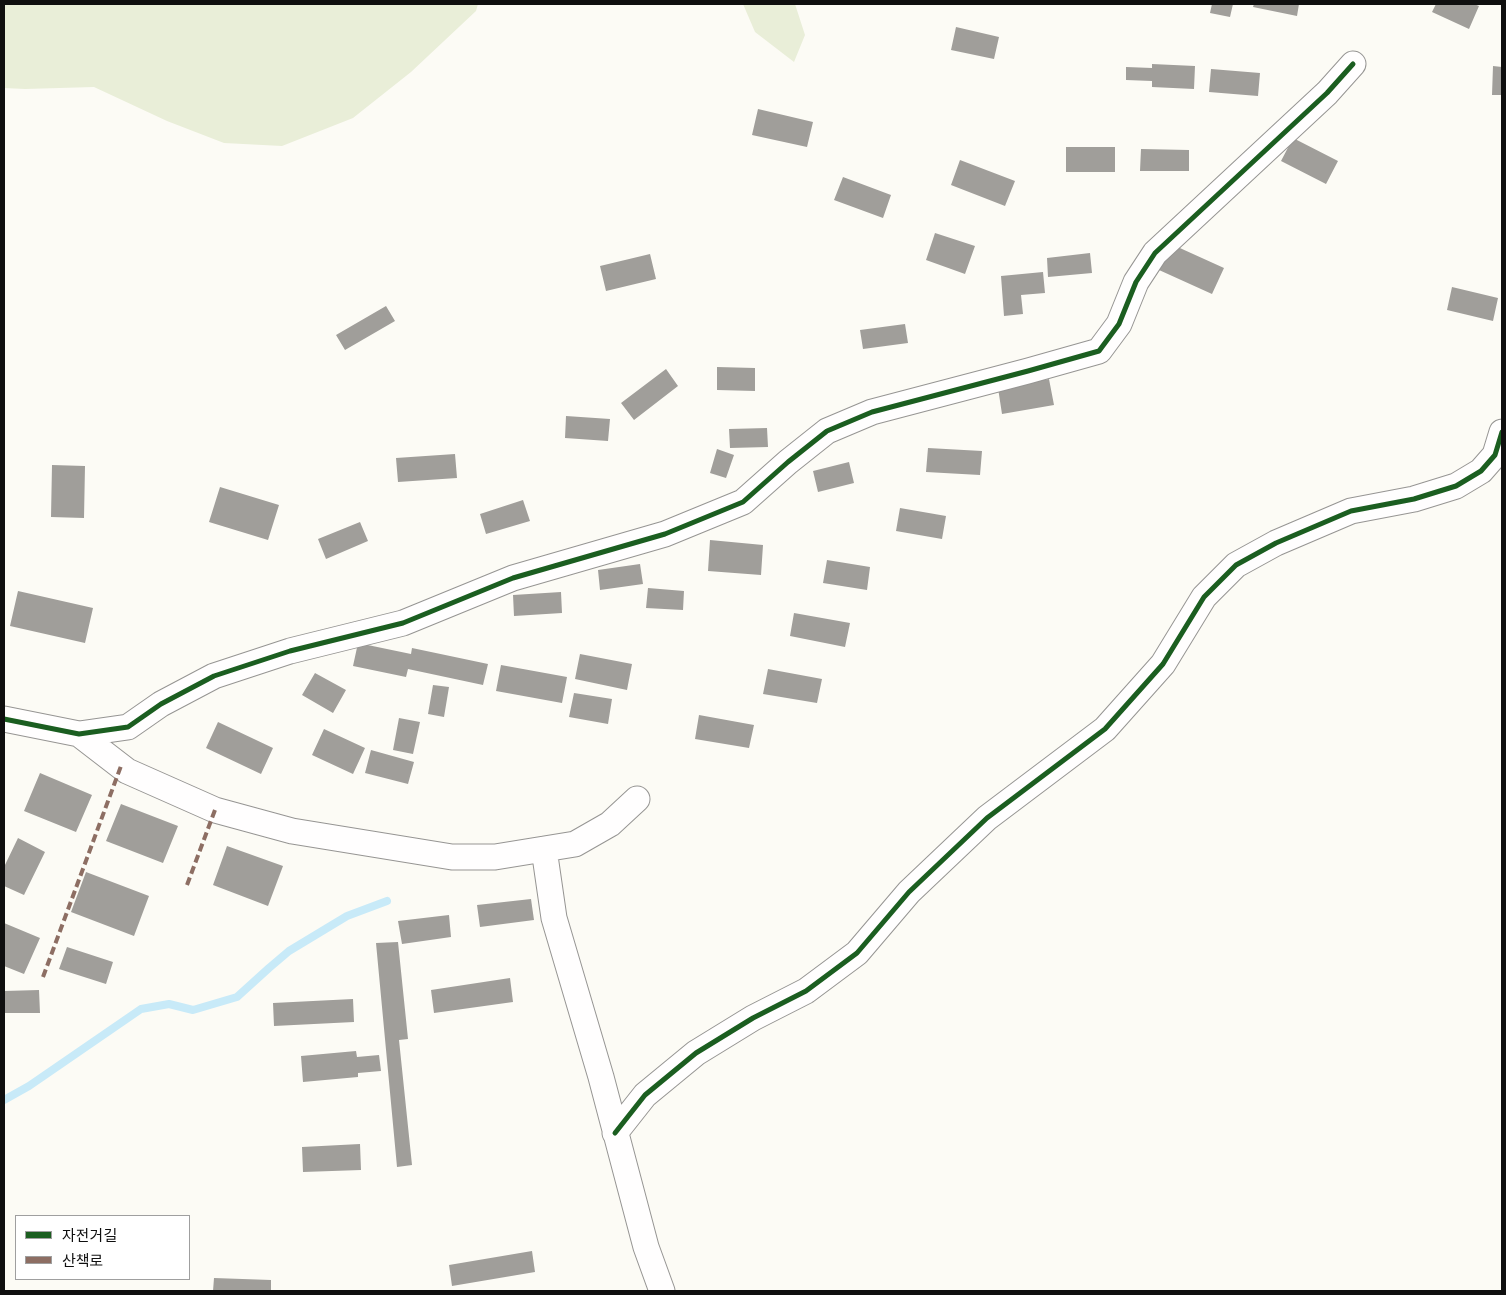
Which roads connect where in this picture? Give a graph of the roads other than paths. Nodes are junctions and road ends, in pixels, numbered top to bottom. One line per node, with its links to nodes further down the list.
1 (1353, 64): 4 (street)
2 (1502, 432): 7 (street)
3 (4, 719): 4 (street)
4 (79, 734): 6 (street)
5 (637, 799): 6 (street)
6 (544, 849): 7 (street)
7 (616, 1133): 8 (street)
8 (662, 1291)

